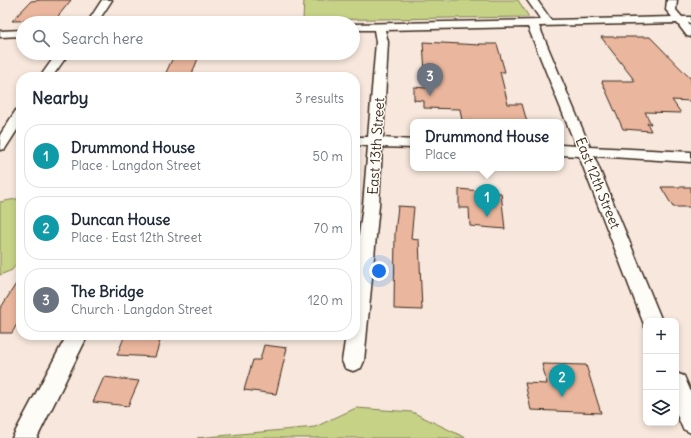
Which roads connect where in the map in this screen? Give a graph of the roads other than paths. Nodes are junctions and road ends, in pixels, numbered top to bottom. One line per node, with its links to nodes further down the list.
1 (107, 0): 4 (street)
2 (532, 0): 8 (street)
3 (672, 0): 5 (street)
4 (97, 16)
5 (679, 20): 6 (street); 8 (street); 13 (street)
6 (691, 20)
7 (532, 23): 8 (street); 9 (street); 22 (street, East 12th Street)
8 (548, 23)
9 (379, 26): 10 (street); 18 (street, East 13th Street)
10 (360, 27)
11 (16, 33): 12 (street)
12 (0, 34)
13 (691, 34)
14 (58, 60): 15 (street)
15 (50, 72)
16 (11, 128): 20 (street)
17 (360, 141): 18 (street)
18 (376, 142): 19 (street); 24 (street, East 13th Street)
19 (410, 144)
20 (0, 146)
21 (564, 150): 22 (street)
22 (585, 151): 23 (street); 25 (street, East 12th Street)
23 (691, 157)
24 (360, 301)
25 (651, 318)
26 (75, 340): 31 (street)
27 (356, 340): 28 (street, East 13th Street)
28 (353, 362)
29 (679, 390): 30 (street)
30 (691, 421)
31 (24, 438)

